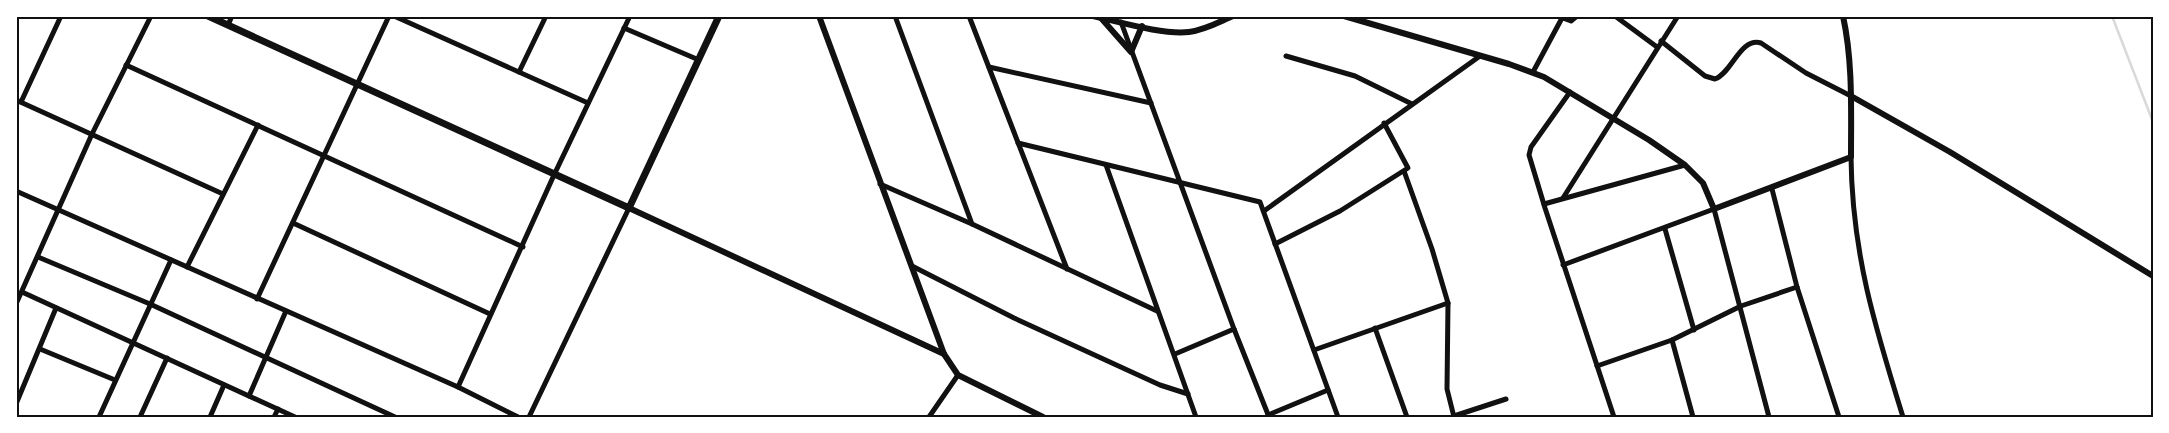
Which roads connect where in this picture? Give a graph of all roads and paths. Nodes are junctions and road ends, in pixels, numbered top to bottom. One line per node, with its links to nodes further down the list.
1 (61, 16): 39 (street)
2 (151, 16): 32 (street)
3 (208, 16): 23 (main road)
4 (232, 16): 23 (street)
5 (389, 16): 36 (street)
6 (394, 16): 34 (street)
7 (546, 16): 34 (street)
8 (630, 16): 25 (street)
9 (719, 16): 31 (main road)
10 (819, 16): 55 (street)
11 (895, 16): 66 (street)
12 (969, 16): 33 (street)
13 (1093, 16): 21 (street)
14 (1233, 16): 24 (street)
15 (1344, 16): 30 (street)
16 (1577, 16): 20 (street)
17 (1615, 16): 27 (street)
18 (1678, 16): 26 (street)
19 (1842, 16): 38 (street)
20 (1561, 17): 35 (street)
21 (1101, 18): 22 (street); 28 (street)
22 (1121, 22): 24 (street); 28 (street)
23 (228, 25): 36 (main road)
24 (1142, 26): 28 (street)
25 (624, 28): 31 (street); 40 (street)
26 (1661, 41): 27 (street); 38 (street)
27 (1657, 47): 43 (street)
28 (1131, 52): 41 (street)
29 (1286, 56): 42 (street)
30 (1480, 56): 35 (street); 42 (street)
31 (698, 60): 61 (main road)
32 (126, 65): 45 (street); 46 (street)
33 (989, 67): 41 (street); 47 (street)
34 (519, 72): 40 (street)
35 (1533, 72): 37 (street)
36 (358, 86): 48 (street); 53 (main road)
37 (1570, 92): 43 (street); 60 (street)
38 (1851, 96): 49 (street); 76 (street)
39 (19, 101): 46 (street)
40 (588, 103): 53 (street)
41 (1151, 104): 54 (street)
42 (1412, 104): 44 (street)
43 (1613, 117): 51 (street); 59 (street)
44 (1384, 123): 52 (street); 64 (street)
45 (258, 125): 48 (street); 58 (street)
46 (92, 134): 58 (street); 63 (street)
47 (1018, 143): 50 (street); 75 (street)
48 (324, 157): 65 (street); 69 (street)
49 (1852, 157): 56 (street); 129 (street)
50 (1106, 165): 54 (street); 86 (street)
51 (1685, 165): 59 (street); 62 (street)
52 (1404, 171): 68 (street); 80 (street)
53 (554, 175): 61 (main road); 69 (street)
54 (1181, 183): 64 (street); 89 (street)
55 (880, 184): 66 (street); 73 (street)
56 (1772, 189): 62 (street); 77 (street)
57 (16, 191): 63 (street)
58 (223, 194): 74 (street)
59 (1563, 198): 60 (street)
60 (1544, 204): 72 (street)
61 (629, 208): 95 (street); 119 (street)
62 (1714, 209): 67 (street); 83 (street)
63 (60, 210): 70 (street); 71 (street)
64 (1264, 211): 68 (street)
65 (293, 223): 79 (street); 87 (street)
66 (972, 224): 75 (street)
67 (1665, 229): 72 (street); 90 (street)
68 (1275, 244): 94 (street)
69 (523, 247): 87 (street)
70 (38, 257): 78 (street); 82 (street)
71 (171, 260): 74 (street); 82 (street)
72 (1563, 265): 99 (street)
73 (912, 266): 95 (street); 105 (street)
74 (187, 267): 79 (street)
75 (1067, 269): 86 (street)
76 (2153, 276)
77 (1797, 287): 83 (street); 128 (street)
78 (22, 292): 81 (street); 84 (street)
79 (257, 298): 85 (street)
80 (1448, 303): 88 (street); 112 (street)
81 (16, 304)
82 (150, 304): 92 (street); 97 (street)
83 (1741, 306): 90 (street); 127 (street)
84 (56, 308): 92 (street); 93 (street)
85 (286, 311): 97 (street); 103 (street)
86 (1158, 311): 96 (street)
87 (490, 314): 103 (street)
88 (1375, 328): 94 (street); 124 (street)
89 (1234, 329): 96 (street); 111 (street)
90 (1694, 330): 91 (street)
91 (1672, 340): 99 (street); 126 (street)
92 (131, 343): 98 (street); 101 (street)
93 (40, 349): 101 (street); 108 (street)
94 (1314, 350): 104 (street)
95 (944, 354): 100 (street)
96 (1175, 354): 105 (street)
97 (266, 357): 106 (street); 110 (street)
98 (167, 358): 102 (street); 114 (street)
99 (1597, 366): 125 (street)
100 (958, 375): 120 (street); 121 (street)
101 (115, 380): 113 (street)
102 (224, 384): 106 (street); 115 (street)
103 (458, 387): 118 (street)
104 (1328, 390): 111 (street); 123 (street)
105 (1188, 394): 122 (street)
106 (249, 396): 109 (street)
107 (1506, 399): 112 (street)
108 (16, 404)
109 (278, 409): 116 (street); 117 (street)
110 (393, 416)
111 (1269, 416)
112 (1454, 416)
113 (99, 417)
114 (140, 417)
115 (210, 417)
116 (274, 417)
117 (295, 417)
118 (518, 417)
119 (529, 417)
120 (929, 417)
121 (1043, 417)
122 (1196, 417)
123 (1338, 417)
124 (1407, 417)
125 (1614, 417)
126 (1693, 417)
127 (1769, 417)
128 (1839, 417)
129 (1903, 417)

